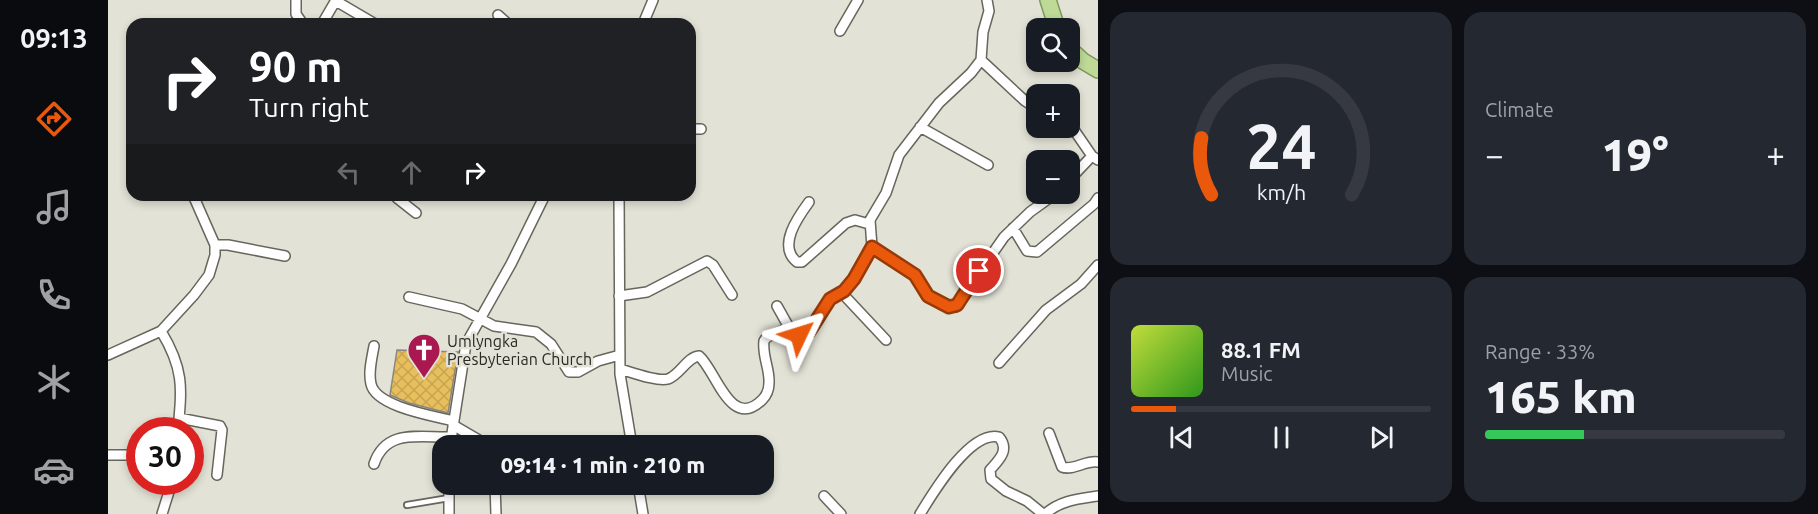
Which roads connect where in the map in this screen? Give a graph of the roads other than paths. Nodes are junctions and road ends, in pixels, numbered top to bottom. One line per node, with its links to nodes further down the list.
1 (296, 0): 8 (street)
2 (653, 0): 12 (street)
3 (858, 0): 14 (street)
4 (987, 0): 16 (street)
5 (1048, 0): 13 (highway)
6 (336, 1): 9 (street); 10 (street)
7 (498, 15): 11 (street)
8 (299, 18)
9 (326, 18)
10 (365, 18)
11 (501, 18)
12 (646, 18)
13 (1054, 18)
14 (840, 31)
15 (1080, 58): 17 (highway)
16 (981, 60): 18 (street); 19 (street)
17 (1098, 70)
18 (1026, 102)
19 (920, 127): 24 (street); 34 (street)
20 (696, 129): 21 (street)
21 (701, 129)
22 (1080, 138): 23 (street)
23 (1095, 158): 25 (street)
24 (988, 165)
25 (1080, 171)
26 (1098, 198): 35 (street)
27 (196, 201): 36 (street)
28 (401, 201): 33 (street)
29 (542, 201): 45 (street)
30 (619, 201): 42 (street)
31 (809, 202): 34 (street)
32 (1041, 204): 35 (street)
33 (416, 213)
34 (869, 224): 37 (street)
35 (1013, 228): 37 (street)
36 (215, 245): 38 (street); 47 (street)
37 (872, 247): 40 (street)
38 (285, 255)
39 (1098, 265): 52 (street)
40 (841, 292): 46 (street); 48 (street)
41 (732, 295): 42 (street)
42 (619, 296): 51 (street)
43 (409, 297): 45 (street)
44 (777, 306): 46 (street)
45 (481, 318): 51 (street); 56 (street)
46 (787, 327): 53 (street)
47 (161, 331): 50 (street); 54 (street)
48 (886, 340)
49 (374, 346): 56 (street)
50 (108, 355)
51 (620, 355): 53 (street)
52 (999, 363)
53 (620, 369): 60 (street)
54 (179, 417)
55 (204, 423): 66 (street)
56 (454, 423): 58 (street); 59 (street)
57 (1049, 433): 64 (street)
58 (451, 435)
59 (472, 435)
60 (630, 435)
61 (432, 440): 65 (street)
62 (108, 455): 63 (street)
63 (126, 455)
64 (1098, 462)
65 (374, 464)
66 (217, 475)
67 (169, 495): 75 (street)
68 (448, 495): 73 (street)
69 (495, 495): 77 (street)
70 (640, 495): 78 (street)
71 (824, 496): 79 (street)
72 (1098, 496): 81 (street)
73 (448, 498): 74 (lane); 76 (street)
74 (407, 505)
75 (162, 514)
76 (449, 514)
77 (496, 514)
78 (643, 514)
79 (841, 514)
80 (920, 514): 81 (street)
81 (1044, 514)

